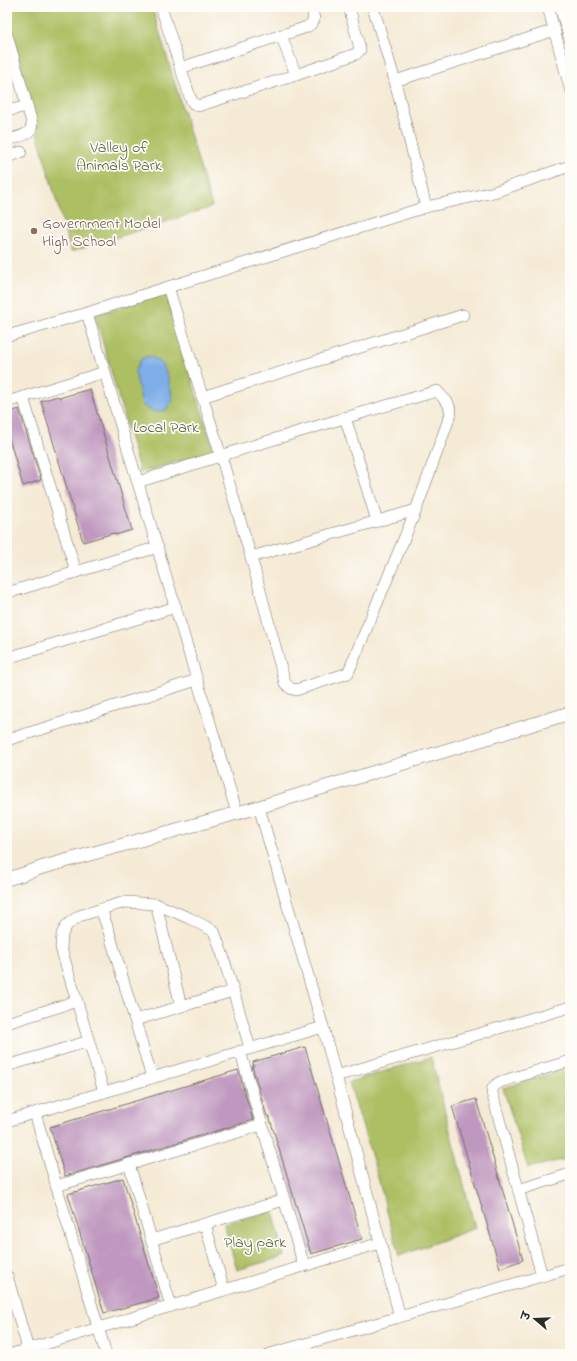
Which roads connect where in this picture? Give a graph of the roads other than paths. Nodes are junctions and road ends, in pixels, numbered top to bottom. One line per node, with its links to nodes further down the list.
1 (161, 7): 11 (street)
2 (312, 7): 8 (street)
3 (349, 7): 12 (street)
4 (373, 7): 13 (street)
5 (548, 7): 7 (street)
6 (560, 7): 10 (street)
7 (555, 30): 13 (street); 14 (street)
8 (281, 35): 11 (street); 12 (street)
9 (7, 36): 15 (street)
10 (570, 39)
11 (180, 68): 12 (street)
12 (296, 75)
13 (394, 81): 21 (street)
14 (570, 88)
15 (27, 106): 16 (street); 17 (street)
16 (7, 111)
17 (7, 140)
18 (21, 152): 19 (street)
19 (7, 156)
20 (570, 166): 21 (street)
21 (426, 207): 22 (street)
22 (168, 287): 23 (street); 28 (street)
23 (87, 313): 25 (street); 26 (street)
24 (463, 315): 28 (street)
25 (7, 336)
26 (105, 372): 27 (street); 32 (street)
27 (23, 397): 29 (street); 37 (street)
28 (202, 397): 31 (street)
29 (7, 402)
30 (345, 417): 31 (street); 33 (street); 34 (street)
31 (221, 456): 32 (street); 36 (street)
32 (138, 482): 35 (street)
33 (416, 510): 34 (street); 36 (street)
34 (377, 522): 36 (street)
35 (158, 547): 37 (street); 39 (street)
36 (251, 557)
37 (76, 572): 38 (street)
38 (8, 590)
39 (176, 607): 40 (street); 41 (street)
40 (7, 658)
41 (197, 680): 43 (street); 45 (street)
42 (570, 713): 44 (main road)
43 (7, 740)
44 (259, 807): 45 (main road); 55 (street)
45 (237, 813): 46 (main road)
46 (7, 879)
47 (156, 904): 48 (street); 49 (street); 51 (street)
48 (100, 909): 50 (street); 53 (street)
49 (233, 991): 51 (street); 57 (street)
50 (77, 1001): 54 (street); 56 (street)
51 (181, 1006): 53 (street)
52 (570, 1007): 60 (street)
53 (135, 1020): 61 (street)
54 (7, 1023)
55 (323, 1026): 57 (street); 60 (street)
56 (89, 1041): 59 (street); 62 (street)
57 (245, 1050): 61 (street); 65 (street)
58 (570, 1061): 69 (street)
59 (7, 1066)
60 (336, 1076): 73 (street)
61 (152, 1078): 62 (street)
62 (104, 1092): 63 (street)
63 (35, 1113): 64 (street); 68 (street)
64 (7, 1121)
65 (262, 1125): 66 (street); 70 (street)
66 (129, 1164): 68 (street); 72 (street)
67 (570, 1174): 69 (street)
68 (56, 1186): 81 (street)
69 (518, 1190): 76 (street)
70 (284, 1200): 71 (street); 74 (street)
71 (204, 1224): 72 (street); 78 (street)
72 (151, 1240): 79 (street)
73 (380, 1243): 74 (street); 80 (street)
74 (304, 1266): 78 (street)
75 (570, 1268): 76 (street)
76 (542, 1276): 80 (street)
77 (7, 1279): 82 (street)
78 (224, 1290): 79 (street)
79 (171, 1306): 81 (street)
80 (400, 1316): 85 (street)
81 (98, 1328): 82 (street); 84 (street)
82 (28, 1349): 83 (street)
83 (12, 1354)
84 (106, 1354)
85 (270, 1354)

